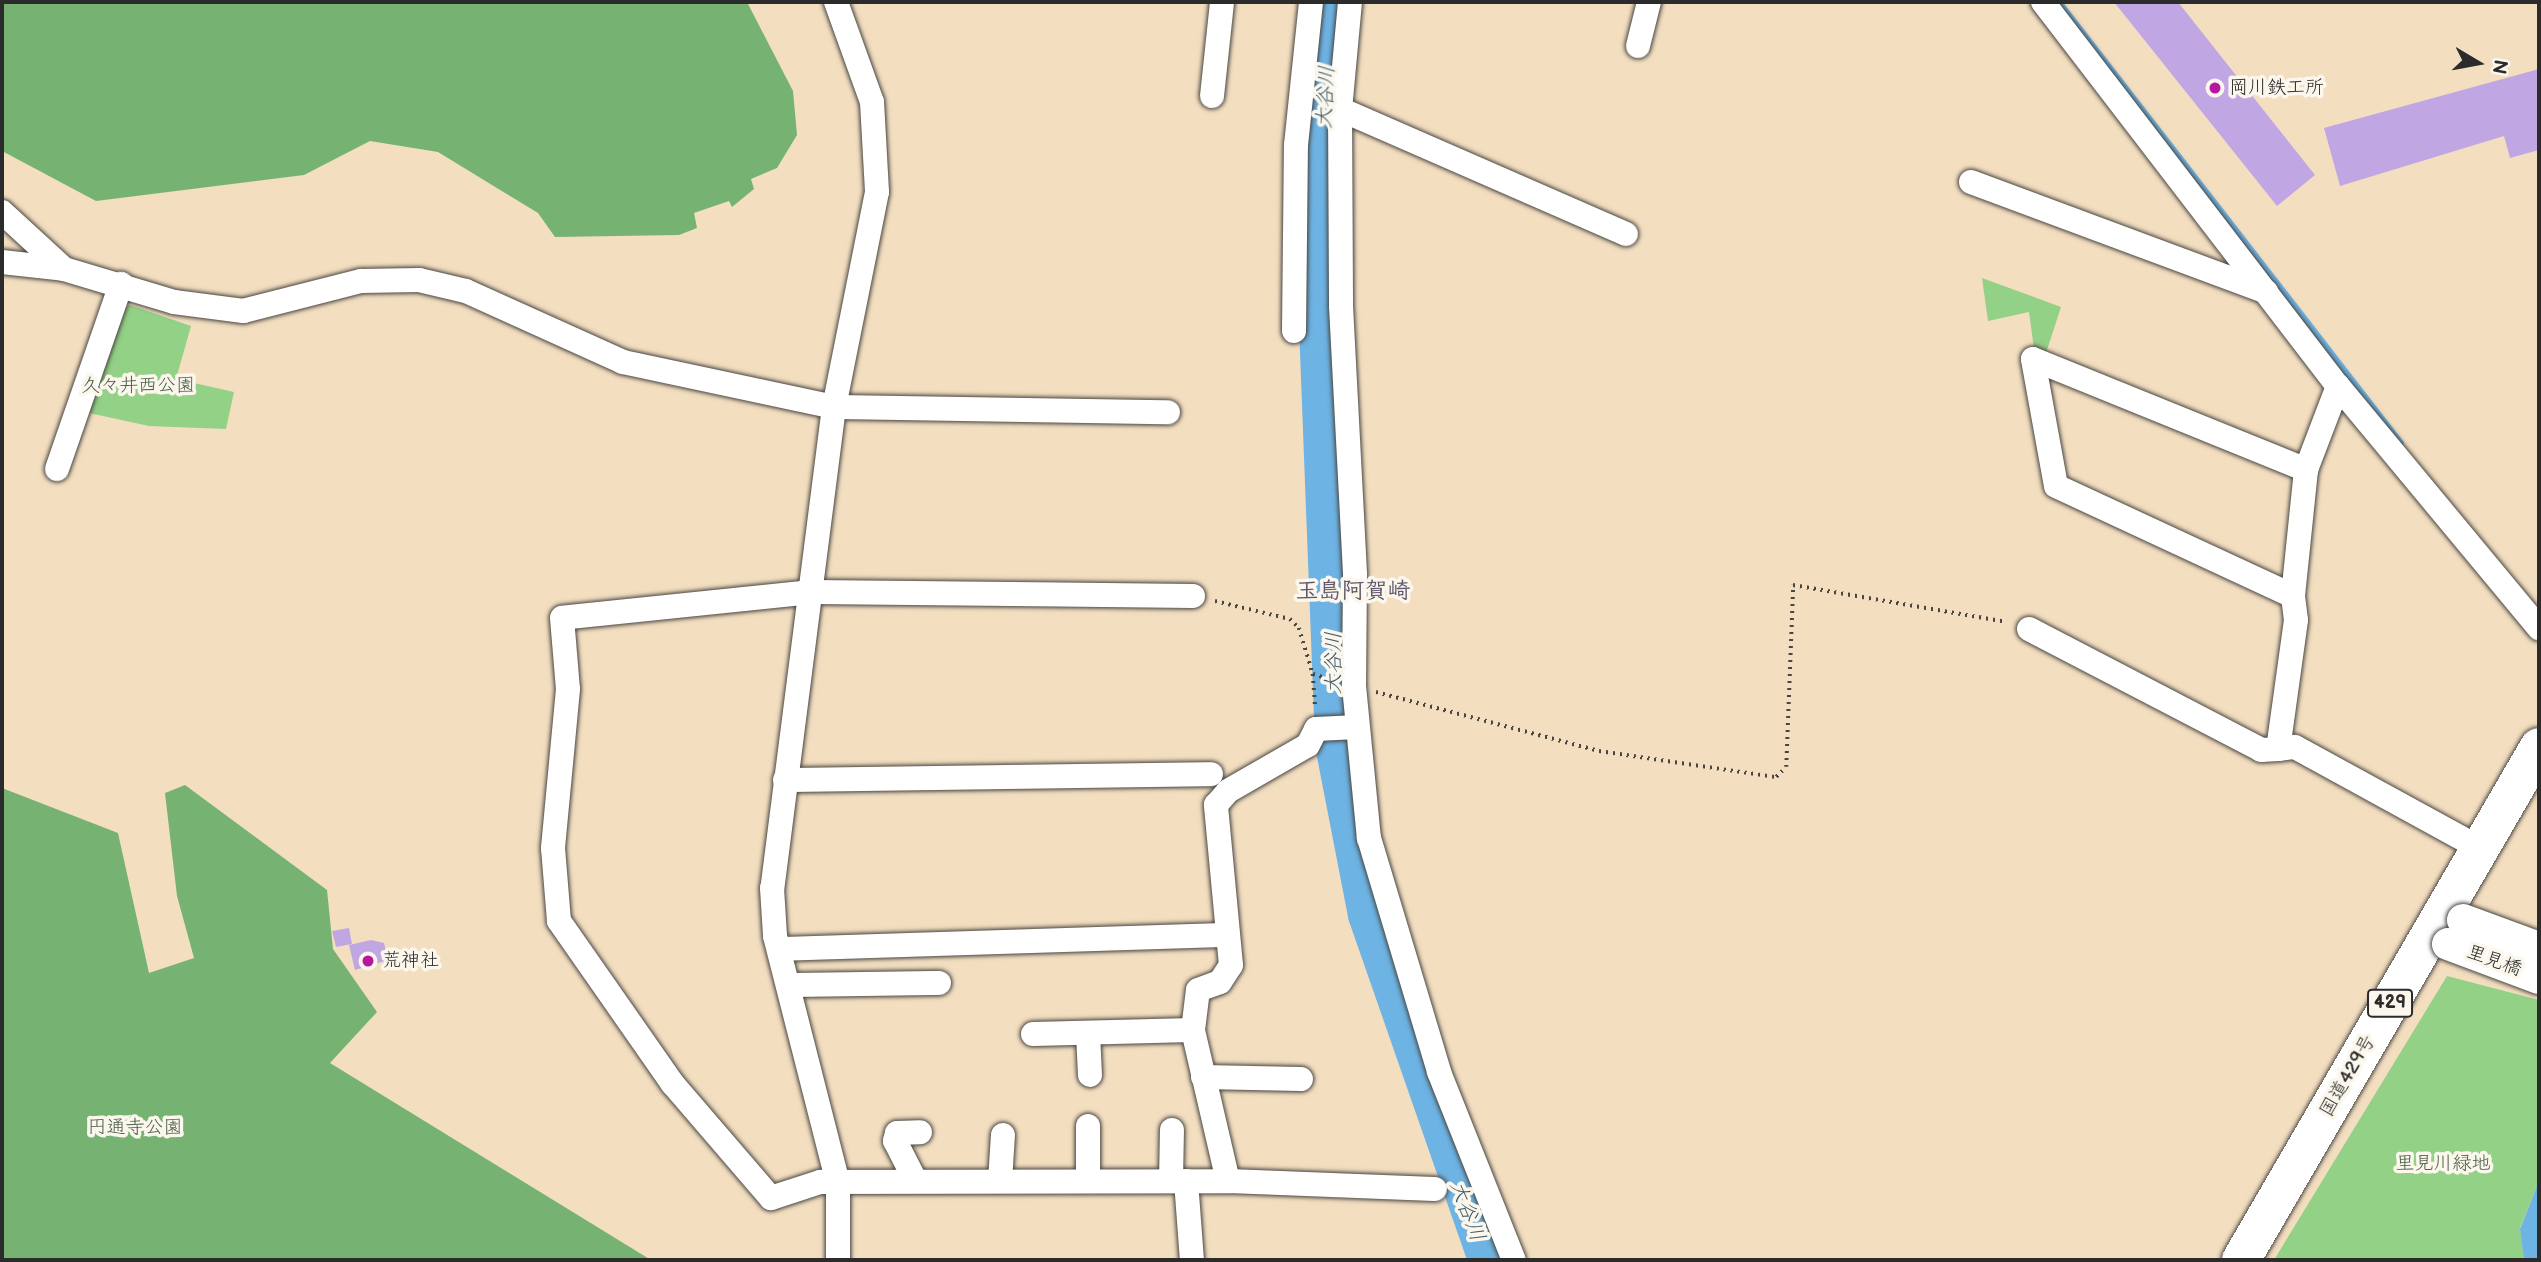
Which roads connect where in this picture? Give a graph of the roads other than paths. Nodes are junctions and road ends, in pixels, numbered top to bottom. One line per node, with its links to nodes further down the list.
1 (835, 2): 19 (street)
2 (1222, 2): 8 (street)
3 (1311, 2): 17 (street)
4 (1350, 2): 9 (street)
5 (1649, 2): 7 (street)
6 (2043, 2): 16 (street)
7 (1638, 46)
8 (1212, 96)
9 (1340, 109): 12 (street); 28 (street)
10 (1971, 182): 16 (street)
11 (2, 212): 14 (street)
12 (1626, 234)
13 (2, 262): 14 (street)
14 (64, 269): 15 (street)
15 (121, 284): 19 (street); 21 (street)
16 (2266, 292): 18 (street)
17 (1294, 331)
18 (2338, 386): 22 (street); 26 (street)
19 (834, 407): 20 (street); 23 (street)
20 (1168, 412)
21 (57, 469)
22 (2306, 470): 25 (street); 25 (street)
23 (813, 592): 24 (street); 32 (street); 55 (street)
24 (1194, 596)
25 (2293, 596): 30 (street)
26 (2539, 628)
27 (2029, 629): 30 (street)
28 (1357, 727): 34 (street); 59 (street)
29 (2539, 747): 33 (highway, 国道429号 / 429)
30 (2278, 749): 33 (street)
31 (1211, 774): 32 (street)
32 (785, 780): 36 (street)
33 (2478, 847): 60 (highway, 国道429号 / 429)
34 (1227, 935): 36 (street); 40 (street)
35 (2539, 948): 37 (street, 里見橋, bridge)
36 (780, 949): 39 (street)
37 (2539, 978)
38 (939, 983): 39 (street)
39 (788, 985): 55 (street)
40 (1193, 1030): 41 (street); 44 (street)
41 (1088, 1033): 42 (street); 43 (street)
42 (1033, 1034)
43 (1090, 1075)
44 (1203, 1077): 45 (street); 54 (street)
45 (1301, 1079)
46 (1088, 1126): 52 (street)
47 (1172, 1130): 53 (street)
48 (920, 1132): 50 (street)
49 (1003, 1135): 51 (street)
50 (915, 1180): 51 (street); 55 (street)
51 (1000, 1181): 52 (street)
52 (1088, 1181): 53 (street)
53 (1178, 1181): 54 (street); 58 (street)
54 (1228, 1181): 56 (street)
55 (838, 1184): 57 (street)
56 (1435, 1189)
57 (838, 1260)
58 (1192, 1260)
59 (1514, 1260)
60 (2241, 1260)

